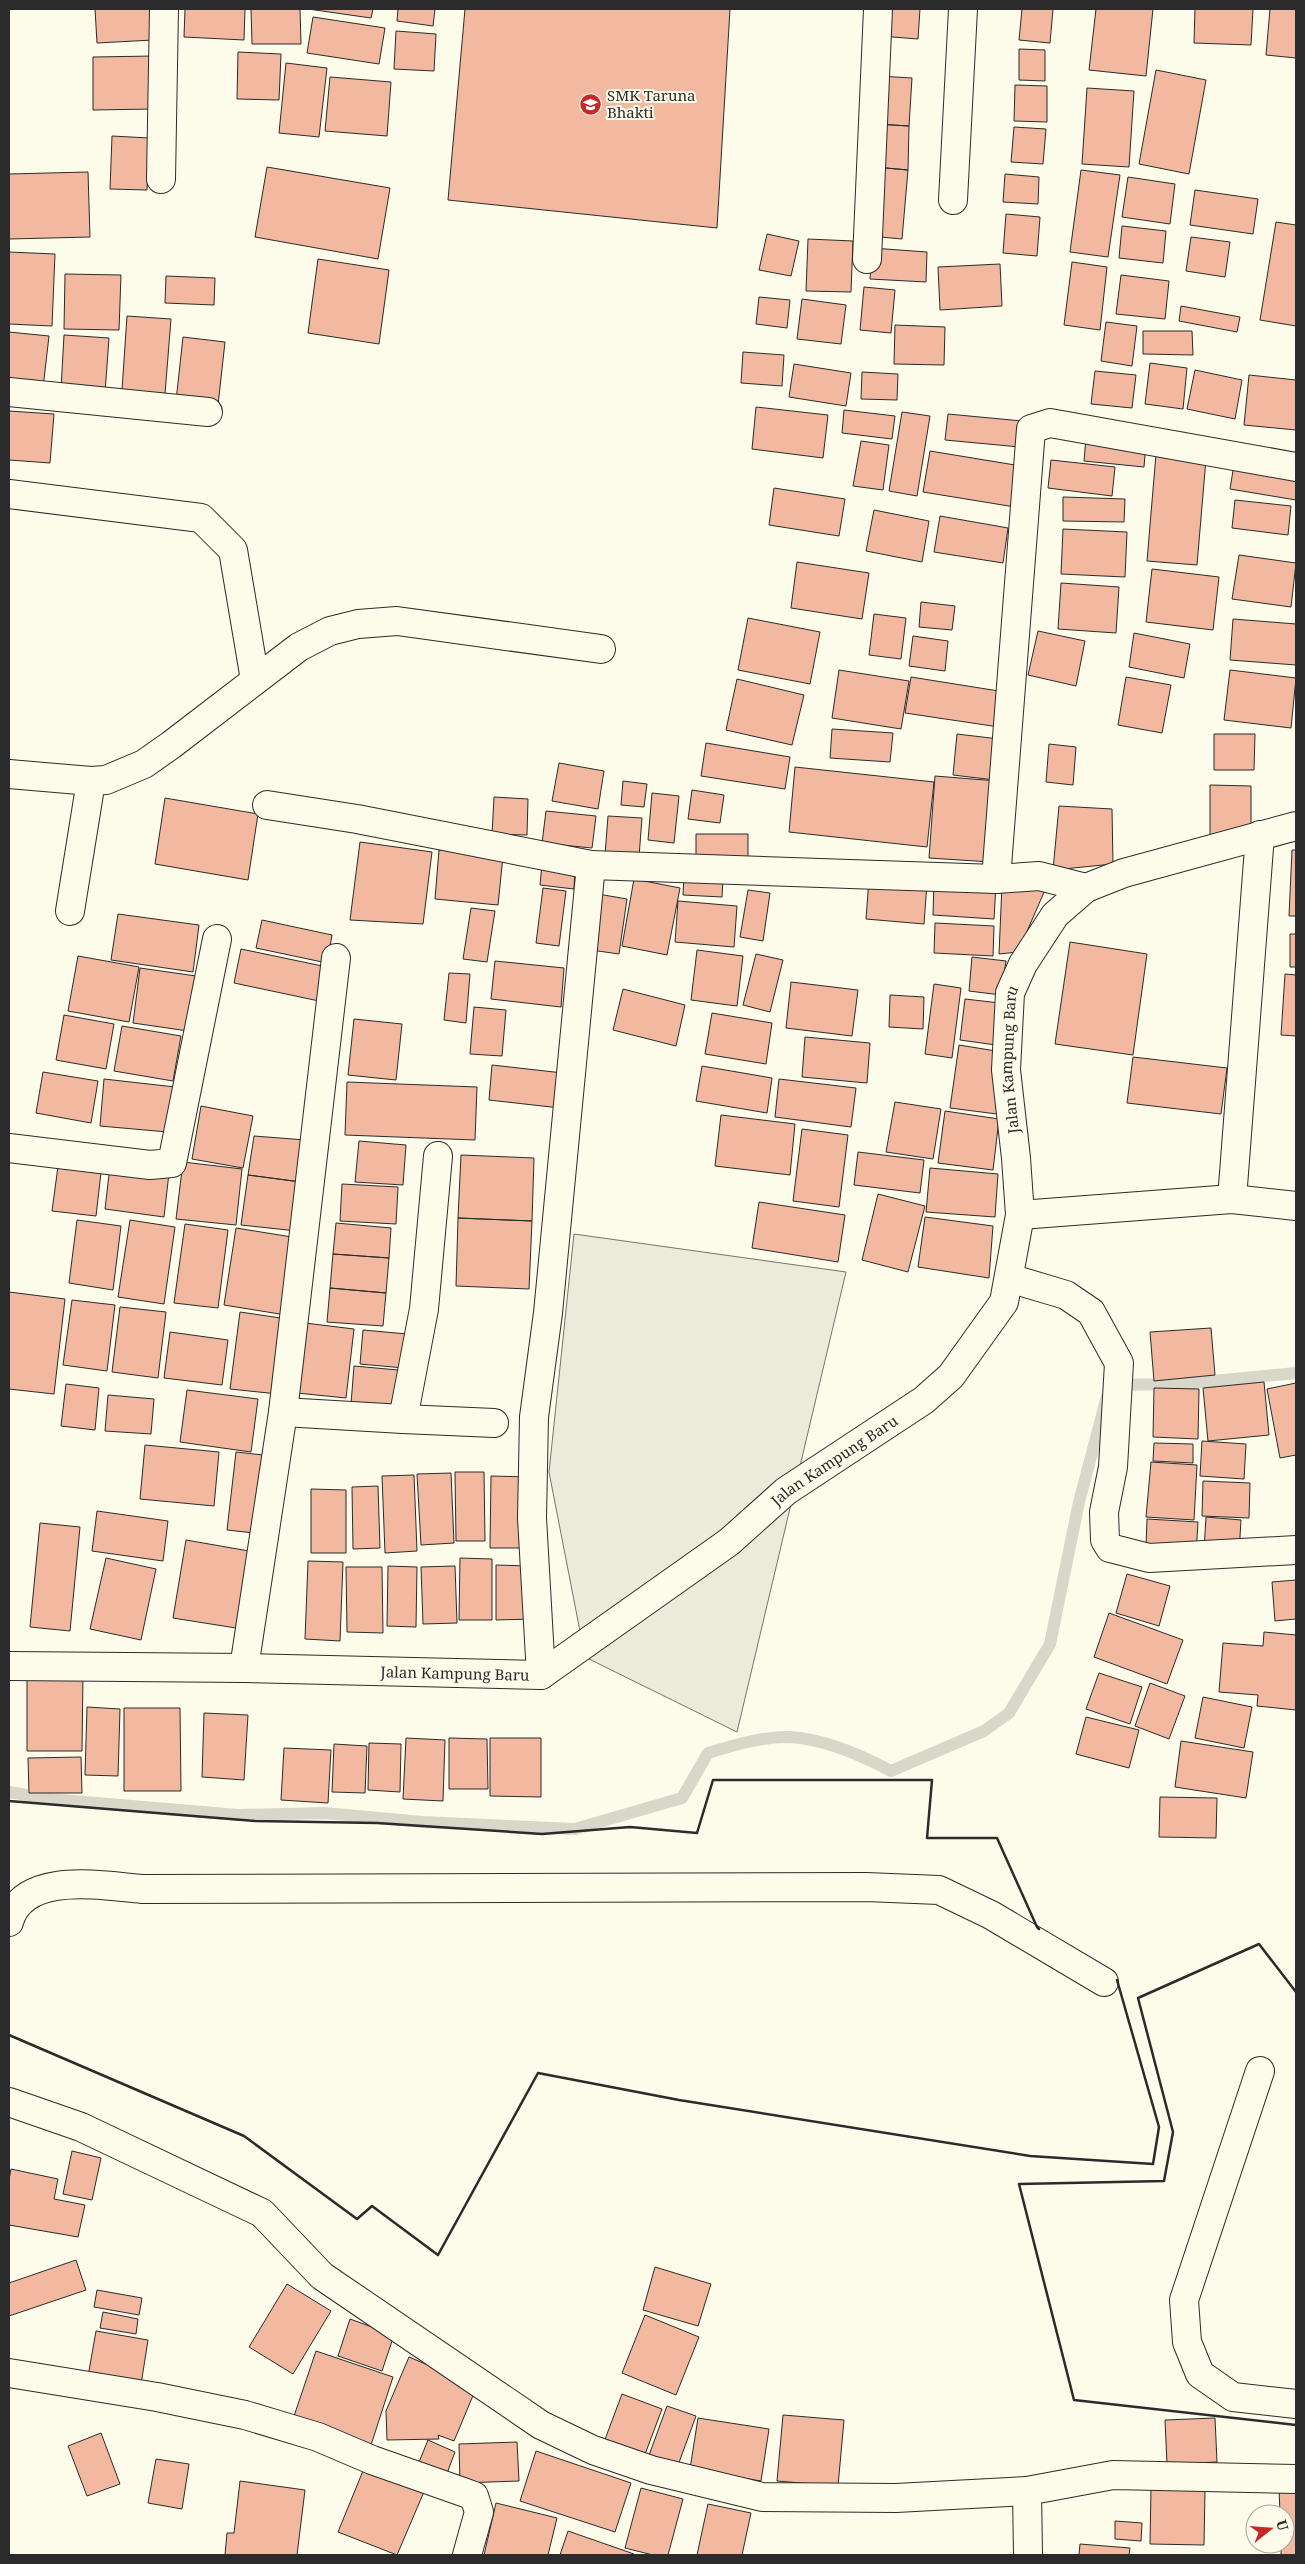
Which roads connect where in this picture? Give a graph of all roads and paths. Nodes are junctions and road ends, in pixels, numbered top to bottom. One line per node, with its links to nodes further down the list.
1 (164, 9): 4 (street)
2 (878, 9): 6 (street)
3 (963, 9): 5 (street)
4 (162, 179)
5 (953, 200)
6 (867, 259)
7 (9, 392): 8 (street)
8 (208, 412)
9 (1296, 467): 19 (street)
10 (9, 494): 12 (street)
11 (601, 649): 12 (street)
12 (255, 680): 14 (street)
13 (9, 774): 14 (street)
14 (91, 781): 21 (street)
15 (267, 805): 18 (street)
16 (1296, 826): 17 (street, Jalan Kampung Baru)
17 (1260, 835): 20 (street, Jalan Kampung Baru); 26 (street)
18 (591, 865): 19 (street); 36 (street)
19 (996, 879): 20 (street)
20 (1086, 888): 28 (street, Jalan Kampung Baru)
21 (70, 911)
22 (218, 939): 24 (street)
23 (336, 958): 30 (street)
24 (9, 1148)
25 (438, 1156): 31 (street)
26 (1232, 1199): 27 (street); 28 (street)
27 (1296, 1206)
28 (1020, 1214): 29 (street, Jalan Kampung Baru)
29 (1009, 1278): 33 (street); 36 (street, Jalan Kampung Baru)
30 (283, 1412): 31 (street); 35 (street)
31 (403, 1419): 32 (street)
32 (494, 1423)
33 (1296, 1550)
34 (9, 1666): 35 (street, Jalan Kampung Baru)
35 (244, 1668): 36 (street, Jalan Kampung Baru)
36 (540, 1675)
37 (9, 1922): 38 (street)
38 (1104, 1982)
39 (1260, 2071): 42 (street)
40 (9, 2102): 44 (street)
41 (9, 2373): 45 (street)
42 (1296, 2404)
43 (1296, 2479): 44 (street)
44 (1027, 2491): 46 (street)
45 (467, 2555)
46 (1028, 2555)

